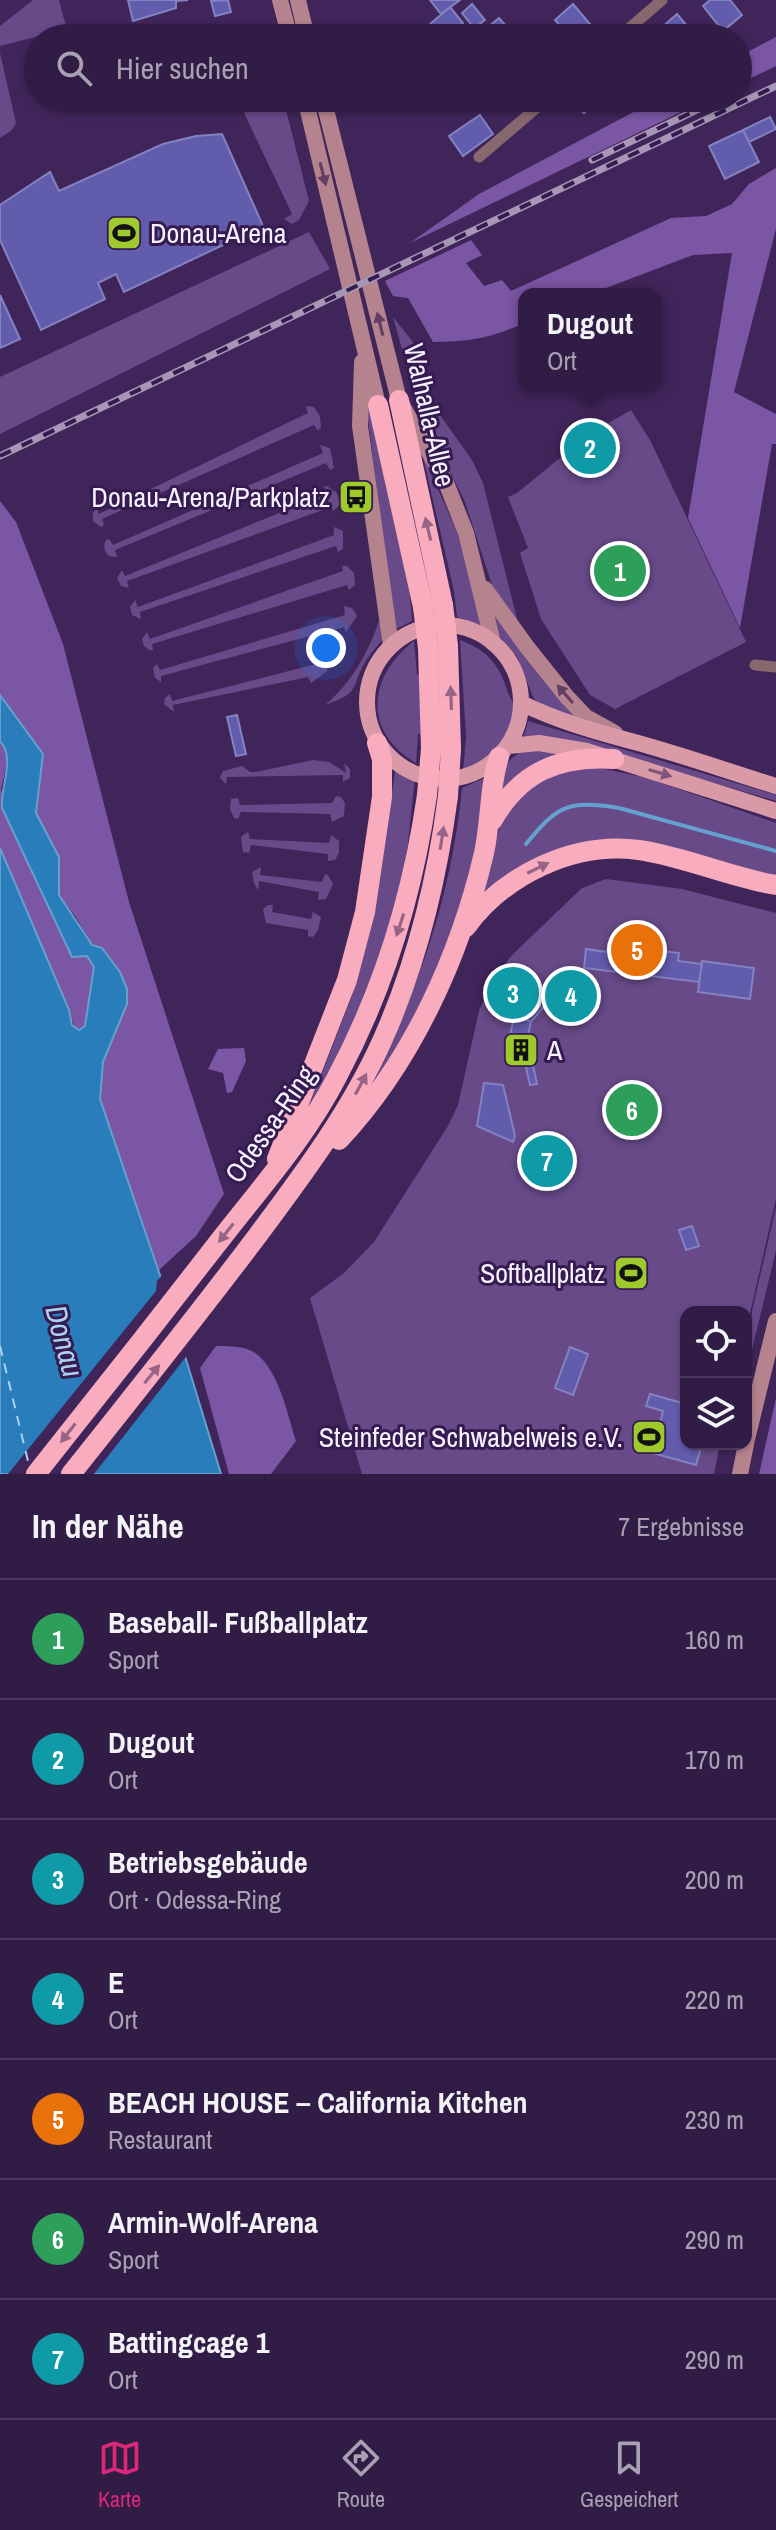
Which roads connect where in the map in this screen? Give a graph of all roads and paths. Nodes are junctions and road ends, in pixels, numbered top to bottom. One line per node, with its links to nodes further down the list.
1 (280, 0): 4 (main road)
2 (298, 0): 5 (main road)
3 (662, 0): 6 (street)
4 (286, 24)
5 (304, 24)
6 (634, 24)
7 (308, 112): 11 (main road, Walhalla-Allee, one-way to 11)
8 (327, 112): 12 (main road, Walhalla-Allee, one-way to 8)
9 (532, 112): 10 (street)
10 (479, 157)
11 (362, 337): 13 (main road, Walhalla-Allee); 17 (main road)
12 (399, 400): 14 (main road); 15 (highway, Walhalla-Allee, one-way to 12)
13 (378, 405): 15 (highway, Walhalla-Allee)
14 (480, 580): 16 (main road); 21 (main road, one-way to 14)
15 (433, 606): 23 (highway, Walhalla-Allee, bridge)
16 (493, 643): 17 (main road); 20 (main road)
17 (391, 646): 22 (main road)
18 (755, 665): 19 (street)
19 (776, 667)
20 (521, 703): 21 (main road); 24 (main road)
21 (627, 740): 26 (main road)
22 (377, 743): 24 (main road); 32 (highway)
23 (441, 749): 27 (highway, Odessa-Ring, bridge)
24 (504, 751): 25 (main road); 29 (highway)
25 (614, 759): 28 (main road, one-way to 28); 29 (highway)
26 (776, 786)
27 (438, 795): 32 (highway, Odessa-Ring, one-way to 32); 33 (highway, Odessa-Ring, one-way to 27)
28 (776, 811)
29 (490, 824): 31 (highway)
30 (776, 885): 31 (highway, one-way to 30)
31 (459, 937): 33 (highway)
32 (272, 1174): 37 (highway, Odessa-Ring, one-way to 37)
33 (305, 1174): 38 (highway, Odessa-Ring, one-way to 33)
34 (776, 1321): 35 (main road)
35 (752, 1419)
36 (745, 1450): 39 (main road)
37 (36, 1474)
38 (71, 1474)
39 (740, 1474)

